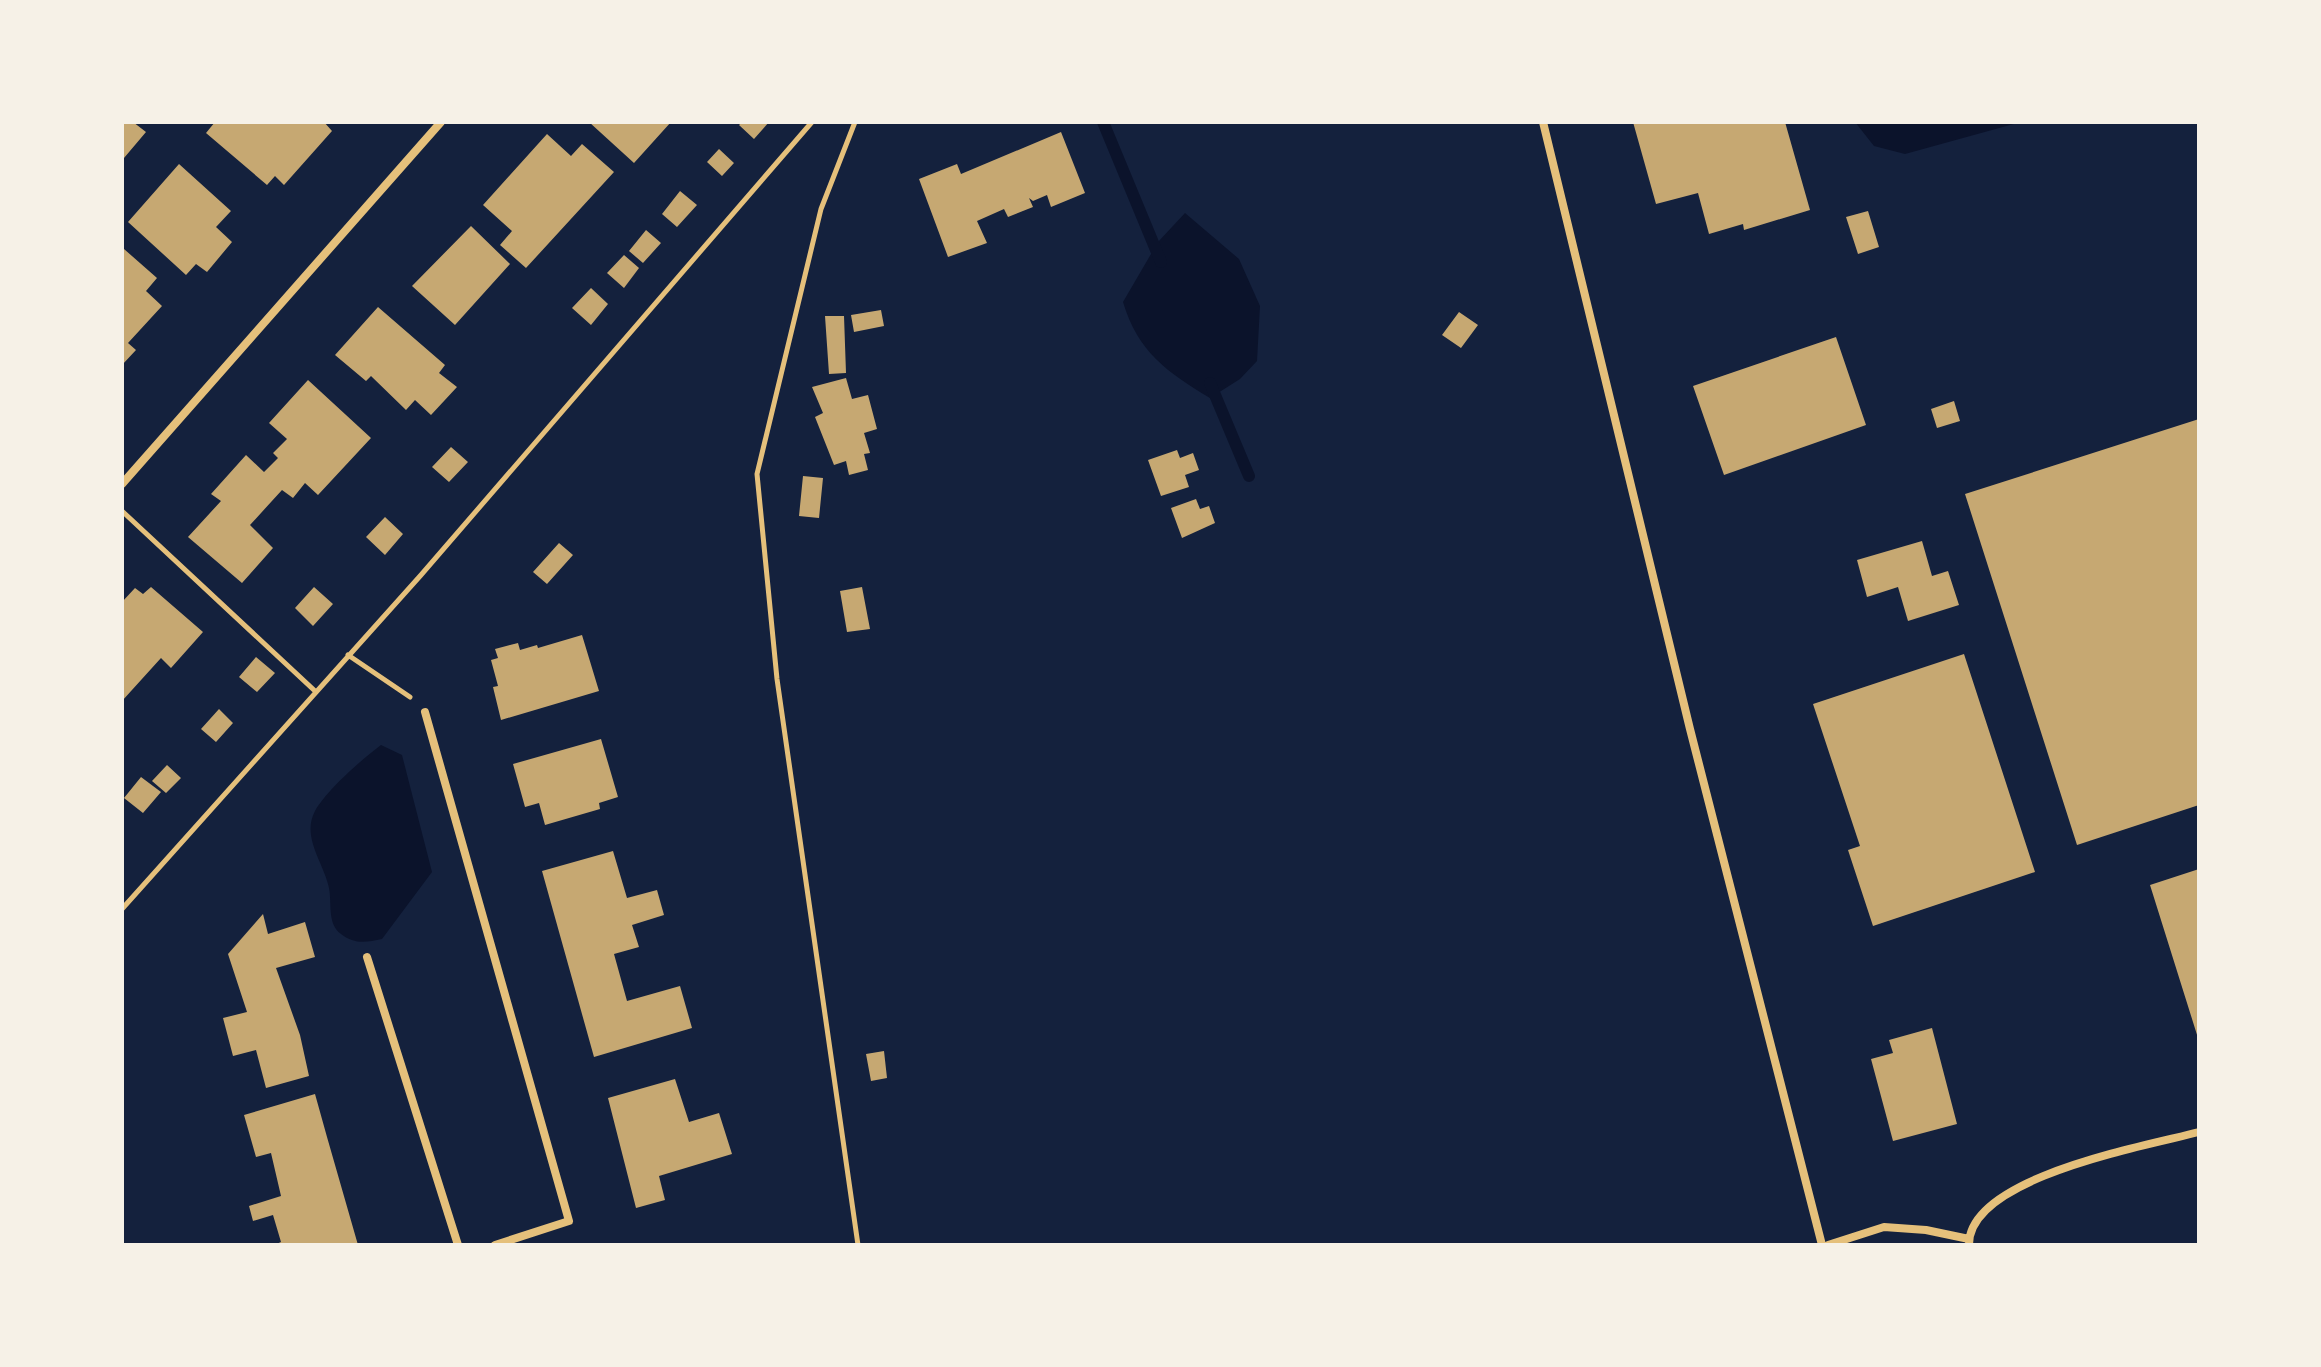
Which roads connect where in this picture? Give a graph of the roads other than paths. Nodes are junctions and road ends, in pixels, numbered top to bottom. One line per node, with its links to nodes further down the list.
1 (441, 122): 3 (street)
2 (1543, 122): 10 (street)
3 (122, 484)
4 (425, 712): 9 (street)
5 (367, 957): 8 (street)
6 (2199, 1132): 7 (street)
7 (1969, 1242): 11 (street)
8 (458, 1245)
9 (495, 1245)
10 (1822, 1245)
11 (1828, 1245)

